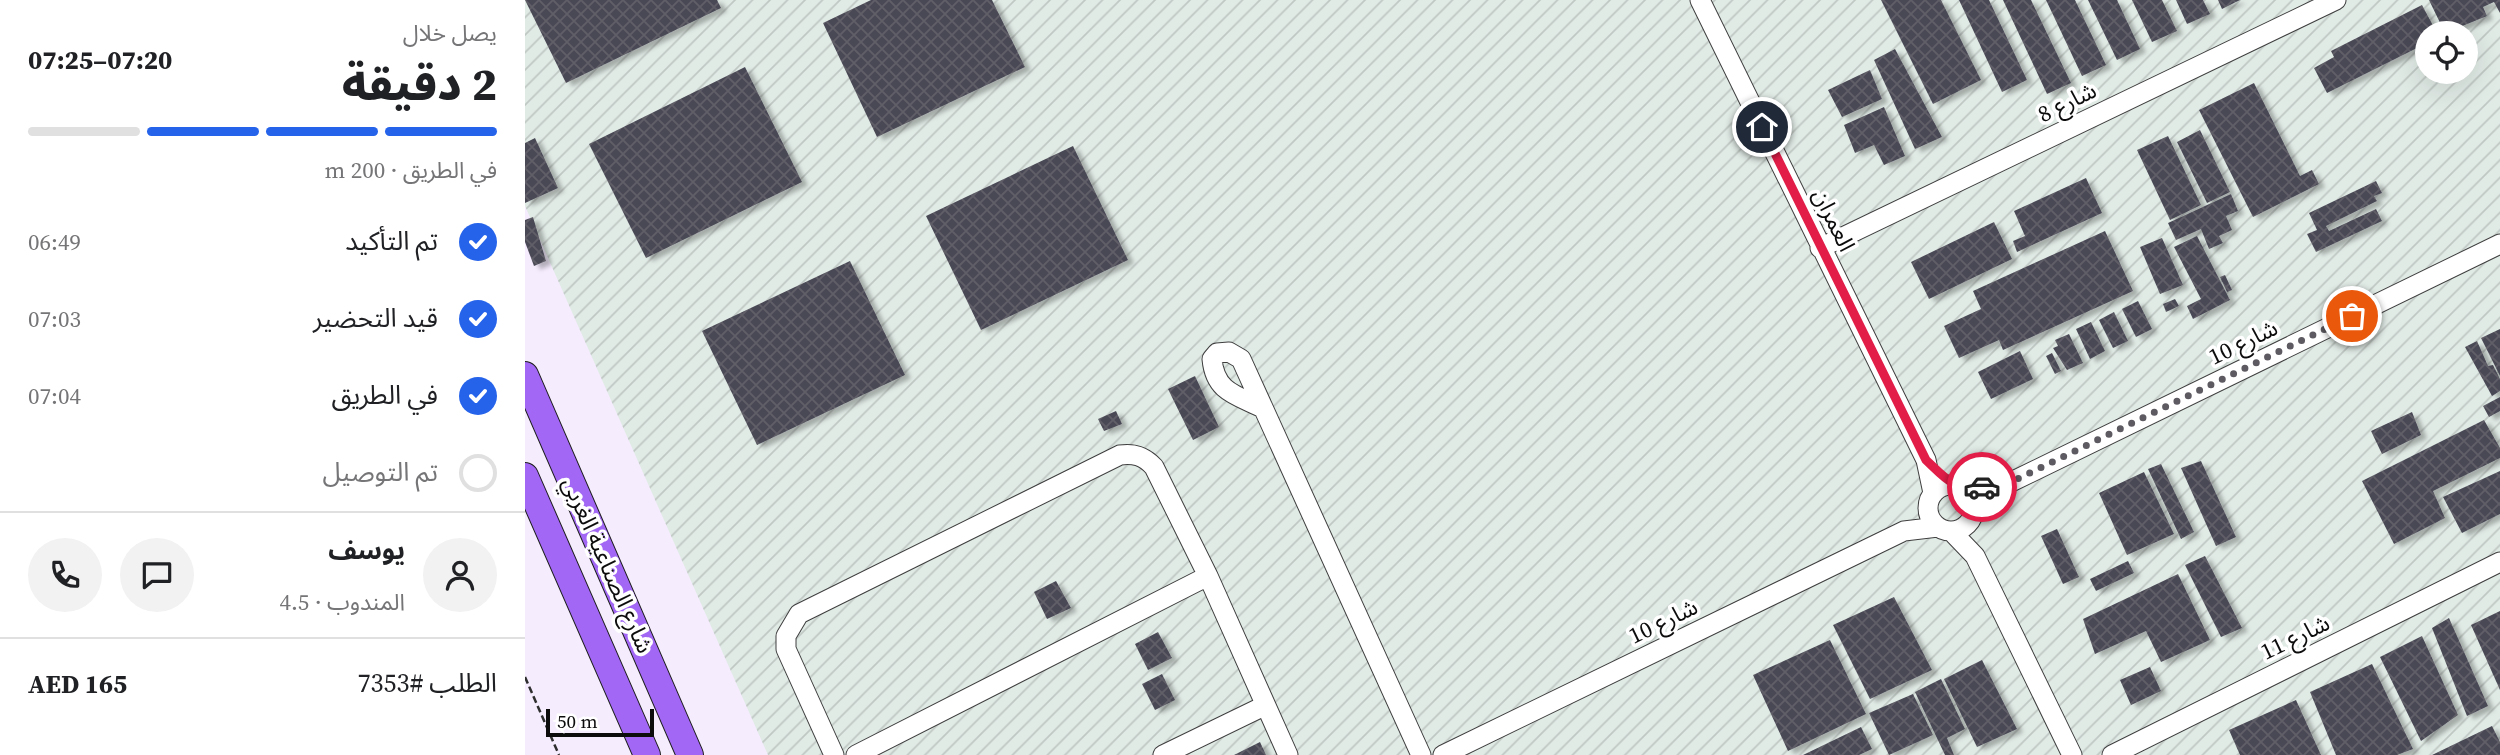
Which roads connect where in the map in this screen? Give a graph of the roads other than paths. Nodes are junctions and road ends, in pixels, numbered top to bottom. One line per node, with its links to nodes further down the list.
1 (2336, 0): 4 (street, شارع 8)
2 (1706, 2): 4 (street, العمران)
3 (2500, 244): 9 (street, شارع 10)
4 (1821, 248): 7 (street, العمران)
5 (525, 375): 20 (main road, شارع الصناعية الغربي)
6 (1263, 408): 25 (street)
7 (1926, 460): 10 (street, العمران); 11 (street, العمران)
8 (525, 476): 19 (main road, شارع الصناعية الغربي)
9 (2007, 484): 10 (street, شارع 10); 12 (street, شارع 10)
10 (1959, 487): 11 (street); 12 (street)
11 (1930, 499): 13 (street); 14 (street, شارع 10)
12 (1972, 515): 13 (street); 15 (street)
13 (1944, 529): 14 (street, شارع 10); 15 (street)
14 (1904, 531): 26 (street, شارع 10)
15 (1975, 556): 27 (street)
16 (2500, 562): 28 (street, شارع 11)
17 (1207, 576): 18 (street); 21 (street); 22 (street)
18 (1264, 706): 23 (street); 24 (street)
19 (647, 755)
20 (690, 755)
21 (834, 755)
22 (856, 755)
23 (1163, 755)
24 (1288, 755)
25 (1421, 755)
26 (1443, 755)
27 (2071, 755)
28 (2112, 755)

